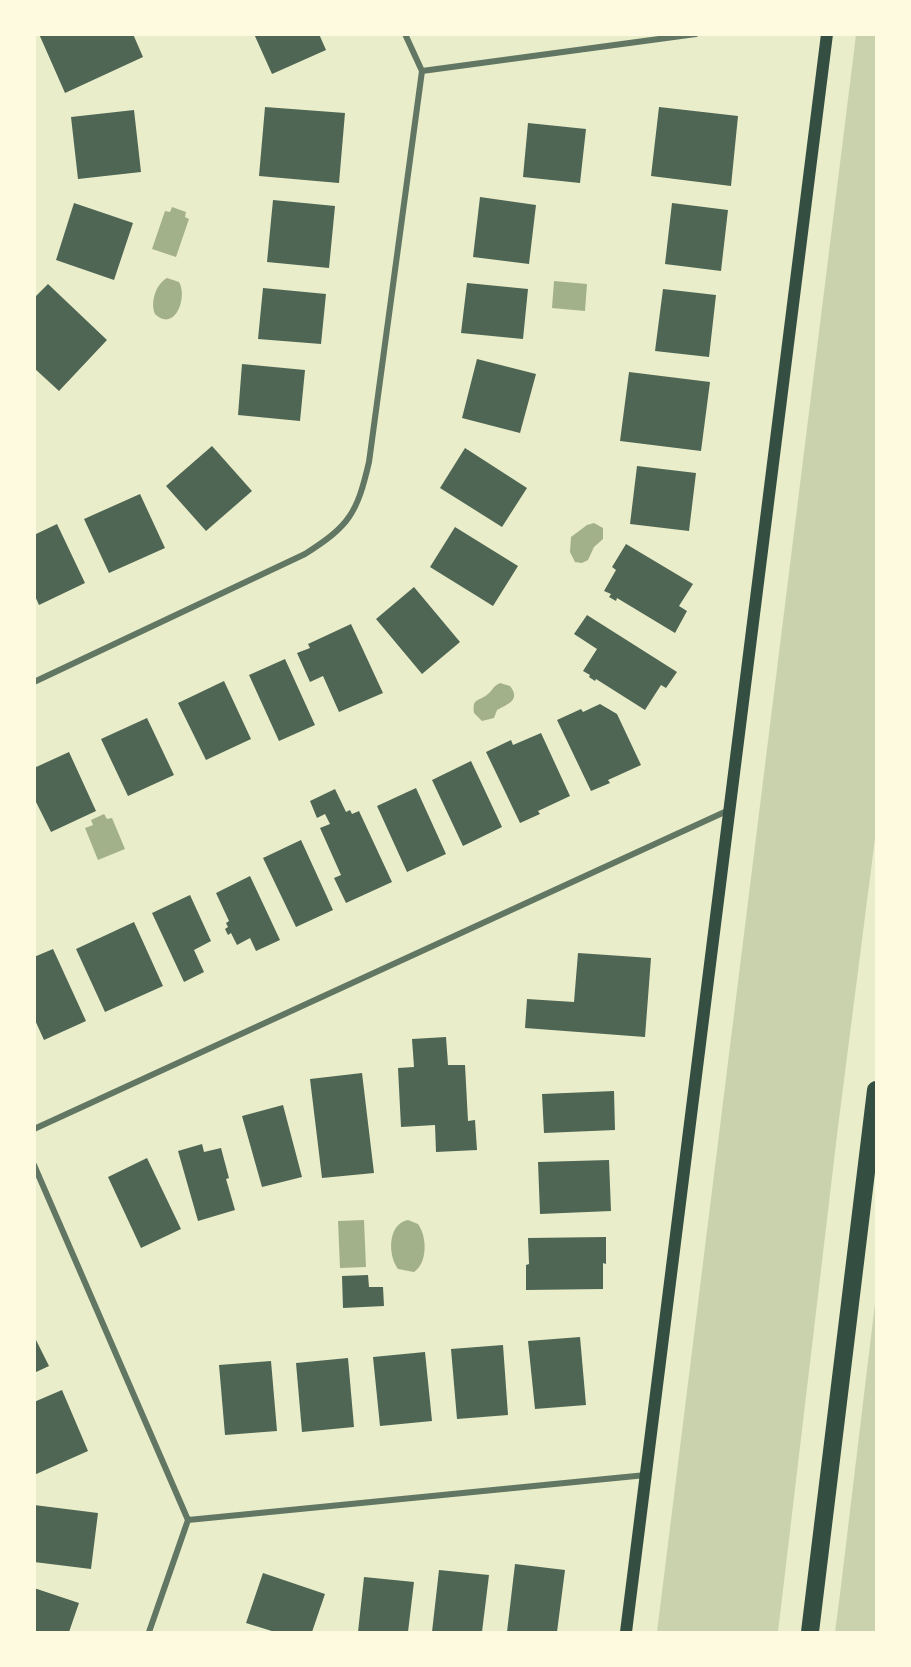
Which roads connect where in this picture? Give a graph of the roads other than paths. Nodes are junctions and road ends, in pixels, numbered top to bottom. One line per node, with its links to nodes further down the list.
1 (405, 34): 4 (street)
2 (696, 34): 4 (street)
3 (827, 34): 6 (main road)
4 (422, 71): 5 (street)
5 (34, 682)
6 (729, 810): 8 (street); 10 (main road)
7 (876, 1090): 12 (highway)
8 (34, 1129)
9 (34, 1166): 11 (street)
10 (646, 1475): 11 (street); 14 (main road)
11 (188, 1520): 13 (street)
12 (810, 1630)
13 (149, 1632)
14 (626, 1632)

